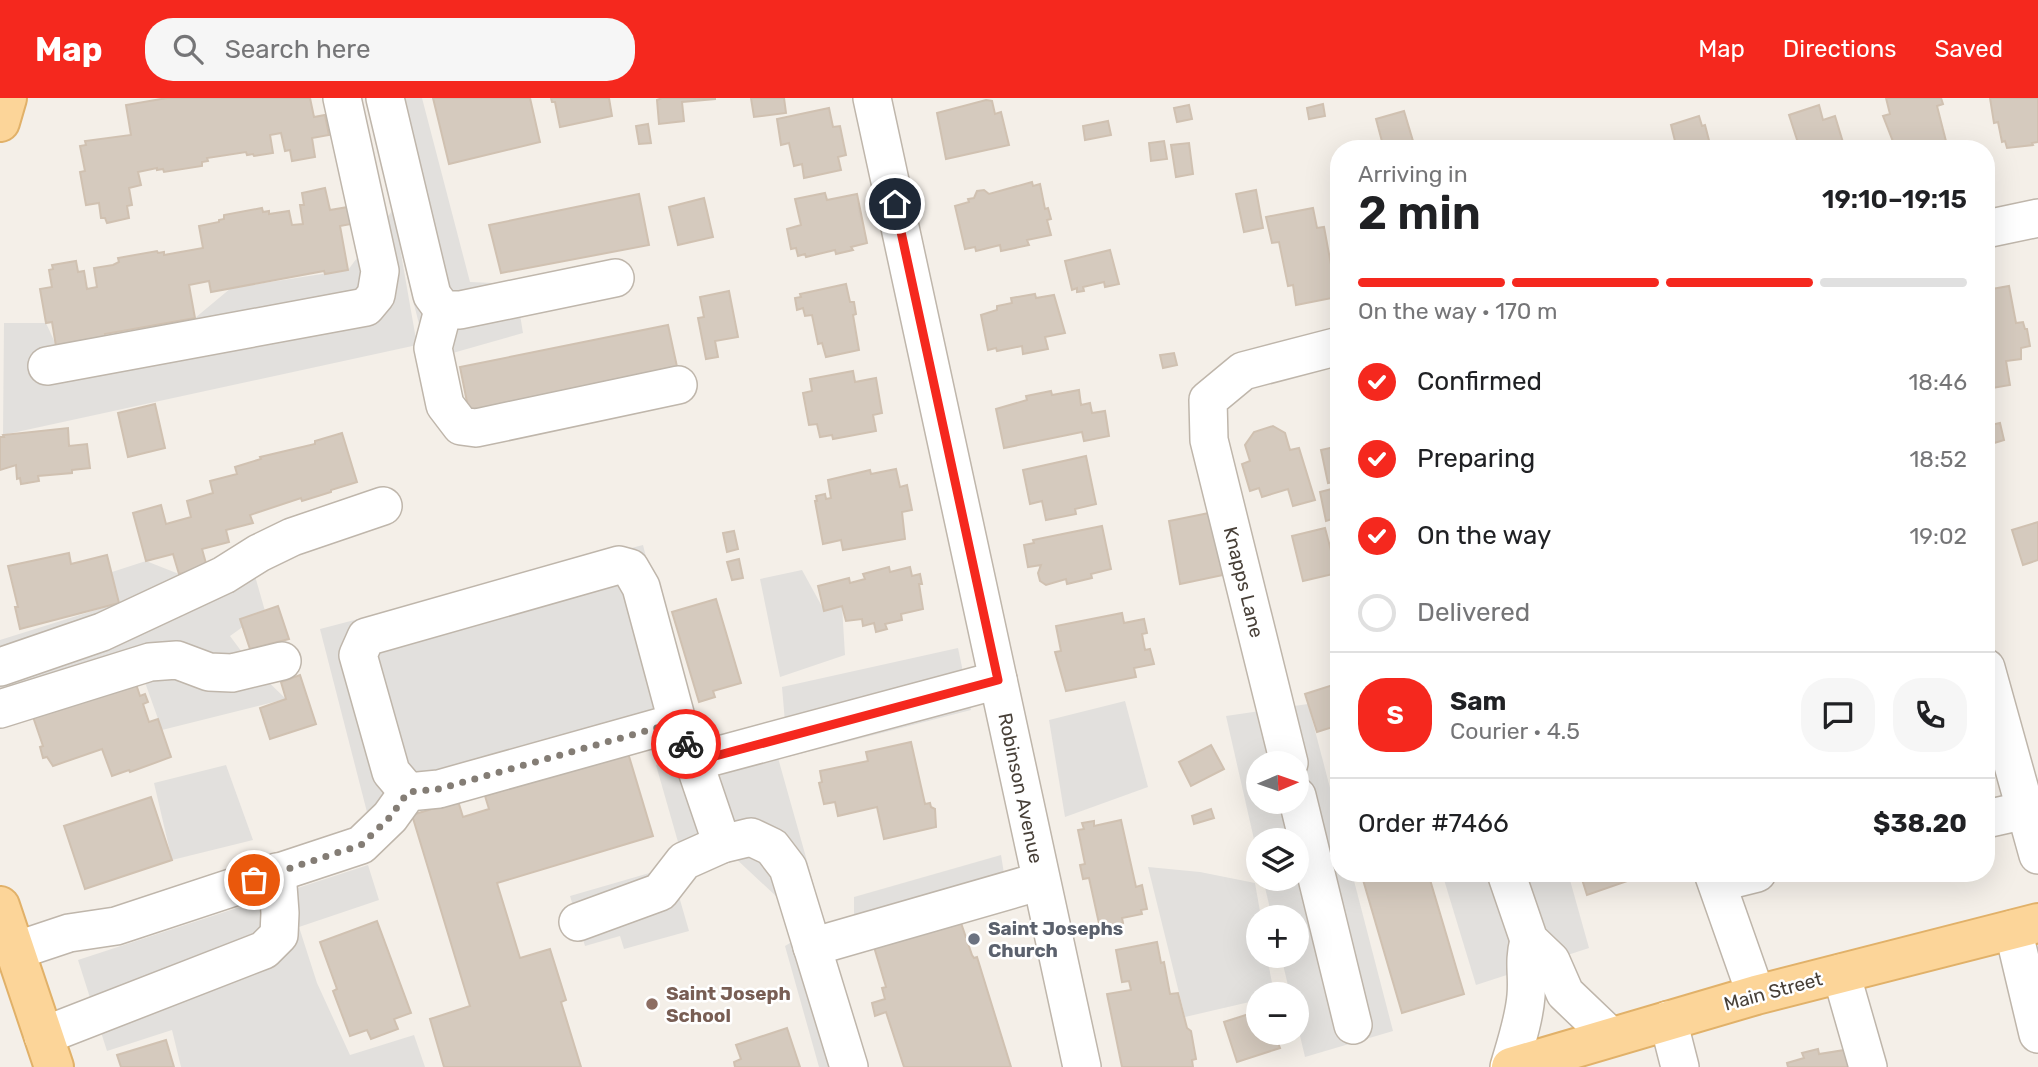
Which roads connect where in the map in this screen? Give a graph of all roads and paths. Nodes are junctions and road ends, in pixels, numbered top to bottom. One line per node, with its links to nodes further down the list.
1 (7, 98): 5 (main road)
2 (342, 98): 11 (street)
3 (385, 98): 9 (street)
4 (872, 98): 16 (street, Robinson Avenue)
5 (0, 122)
6 (2038, 218): 7 (street)
7 (1995, 227)
8 (615, 278): 9 (street)
9 (443, 310): 12 (street)
10 (1330, 348): 20 (street, Knapps Lane)
11 (47, 366)
12 (678, 384)
13 (383, 506): 15 (street)
14 (282, 661): 18 (street)
15 (0, 667)
16 (998, 680): 19 (street); 28 (street, Robinson Avenue)
17 (1995, 699): 22 (street)
18 (0, 709)
19 (685, 737): 21 (street); 21 (street); 25 (street)
20 (1286, 751)
21 (408, 792): 27 (street)
22 (2026, 810): 24 (street); 26 (street)
23 (1301, 814): 41 (street)
24 (1995, 817)
25 (722, 844): 32 (street); 35 (street)
26 (2038, 855)
27 (277, 872): 36 (street); 43 (street)
28 (1041, 881): 35 (street); 46 (street, Robinson Avenue)
29 (1509, 882): 34 (street)
30 (1716, 882): 38 (street)
31 (0, 906): 36 (main road)
32 (578, 922)
33 (2025, 926): 37 (main road, Main Street); 40 (street)
34 (1529, 940): 42 (street); 44 (street)
35 (812, 947): 45 (street)
36 (15, 951): 43 (main road)
37 (1841, 974): 38 (main road, Main Street); 48 (street)
38 (1756, 995): 39 (main road, Main Street)
39 (1668, 1020): 42 (main road, Main Street); 47 (street)
40 (2037, 1022)
41 (1353, 1025)
42 (1611, 1037): 44 (main road, Main Street)
43 (48, 1051)
44 (1520, 1066)
45 (849, 1067)
46 (1082, 1067)
47 (1680, 1067)
48 (1868, 1067)

